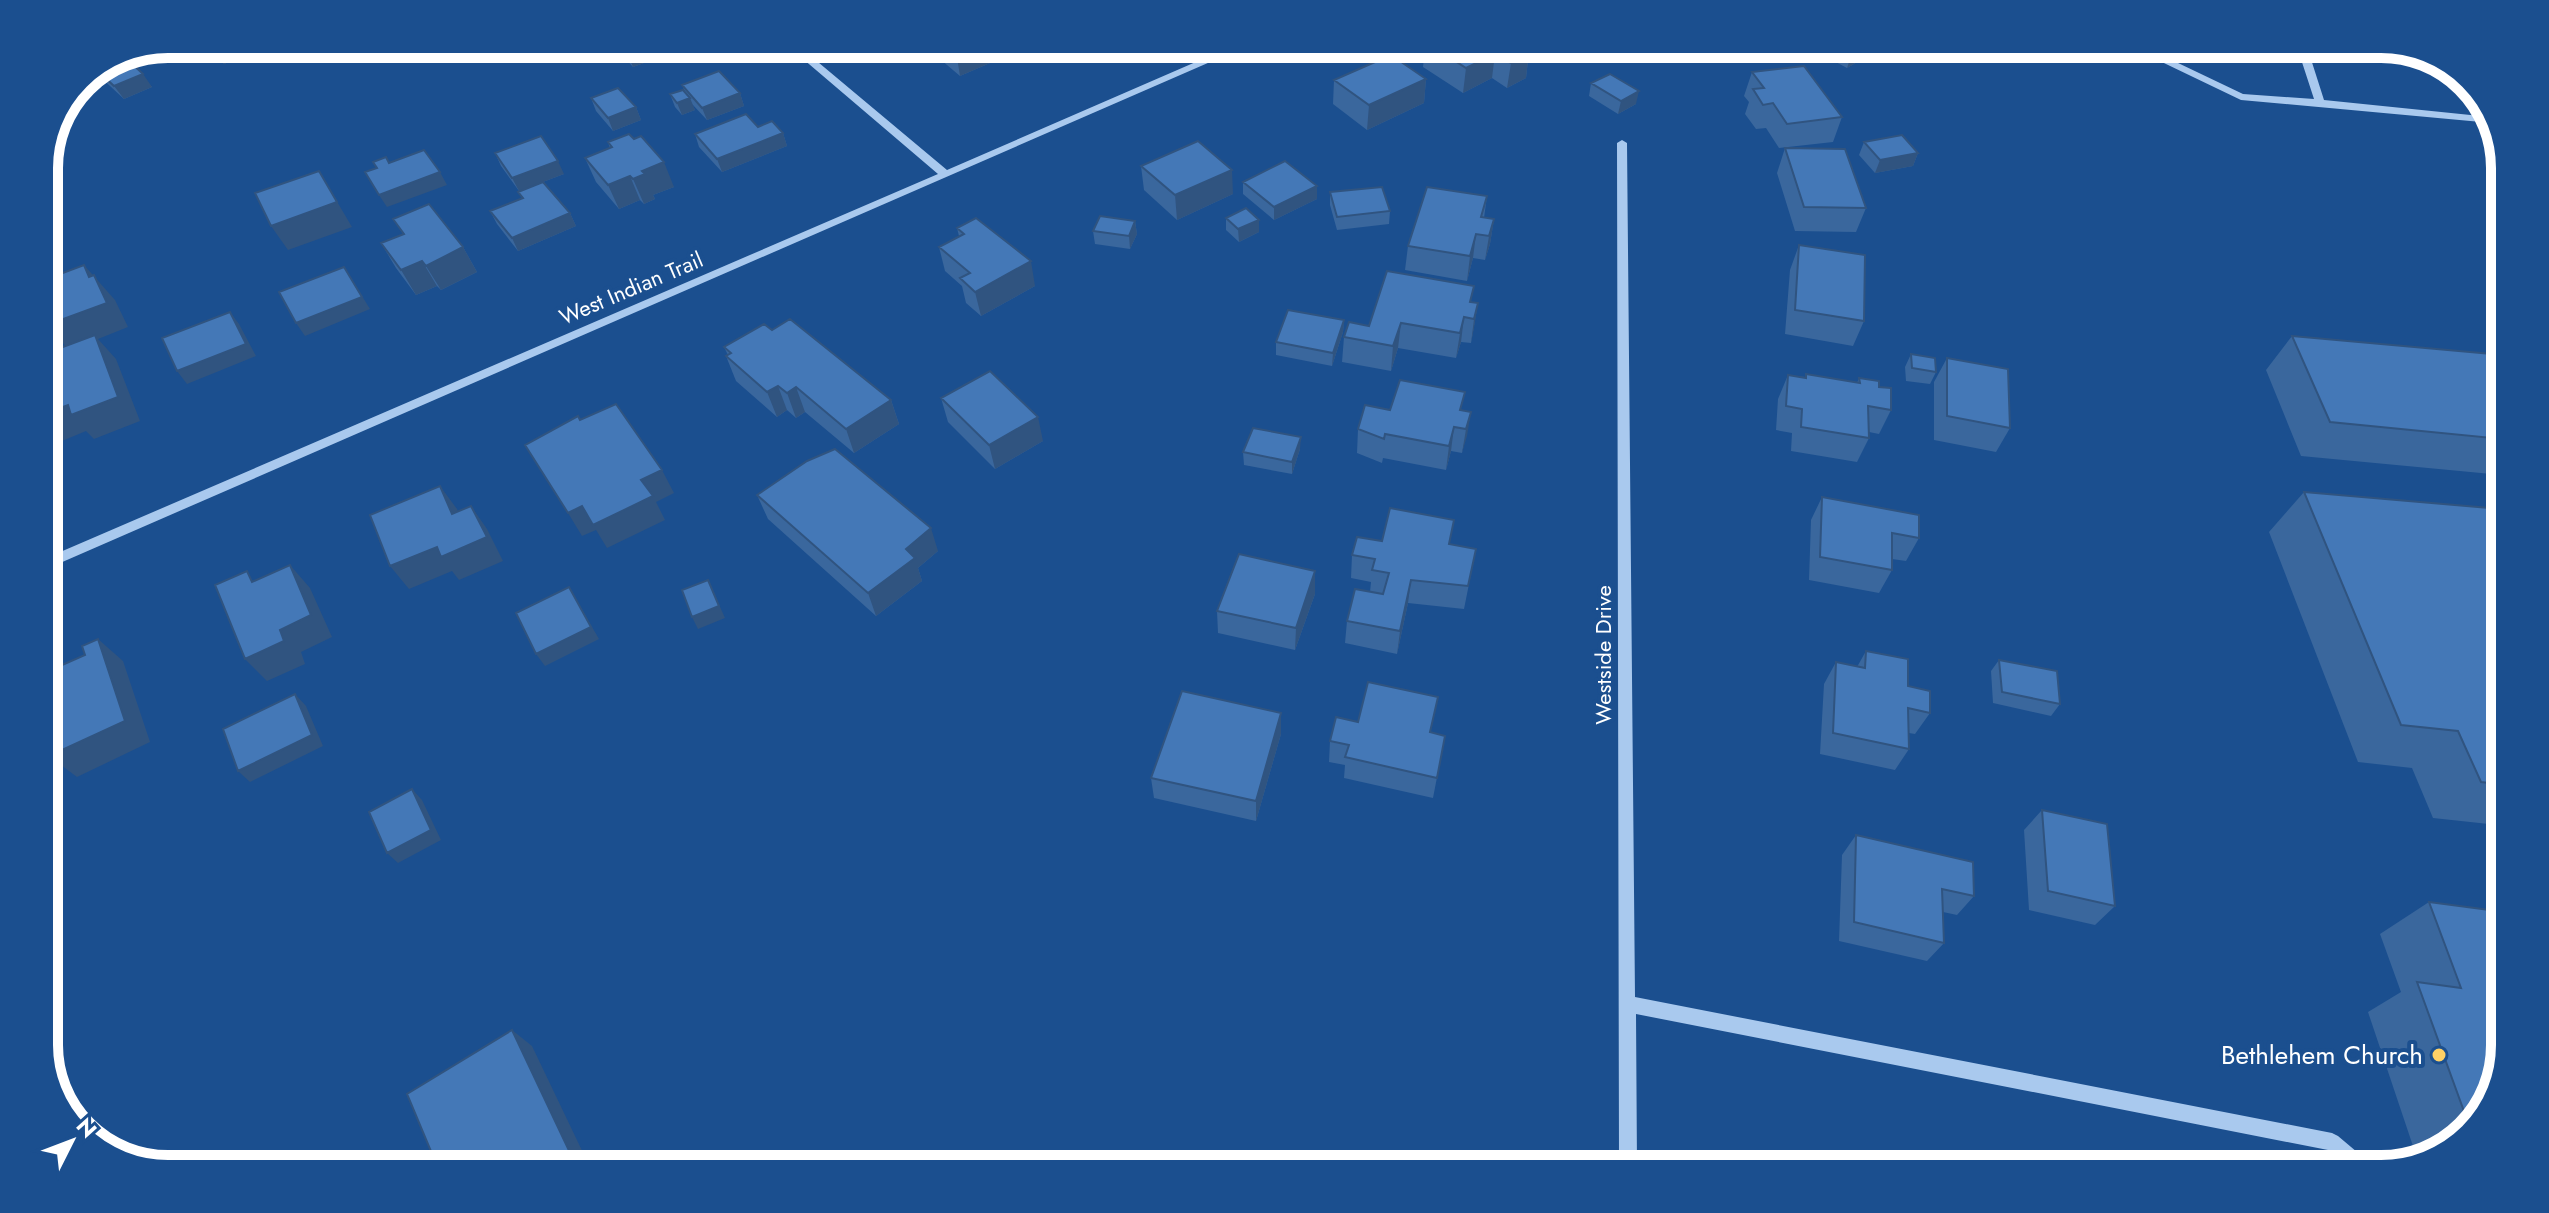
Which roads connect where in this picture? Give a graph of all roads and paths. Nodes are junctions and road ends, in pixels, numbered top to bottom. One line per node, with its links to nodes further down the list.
1 (807, 58): 8 (street)
2 (1214, 58): 8 (street, West Indian Trail)
3 (2159, 58): 5 (street)
4 (2306, 58): 5 (street)
5 (2320, 103): 6 (street)
6 (2480, 119)
7 (1622, 143): 10 (street, Westside Drive)
8 (945, 174): 9 (street, West Indian Trail)
9 (58, 559)
10 (1627, 1004): 11 (street, Westside Drive); 12 (street)
11 (1628, 1155)
12 (2347, 1155)

